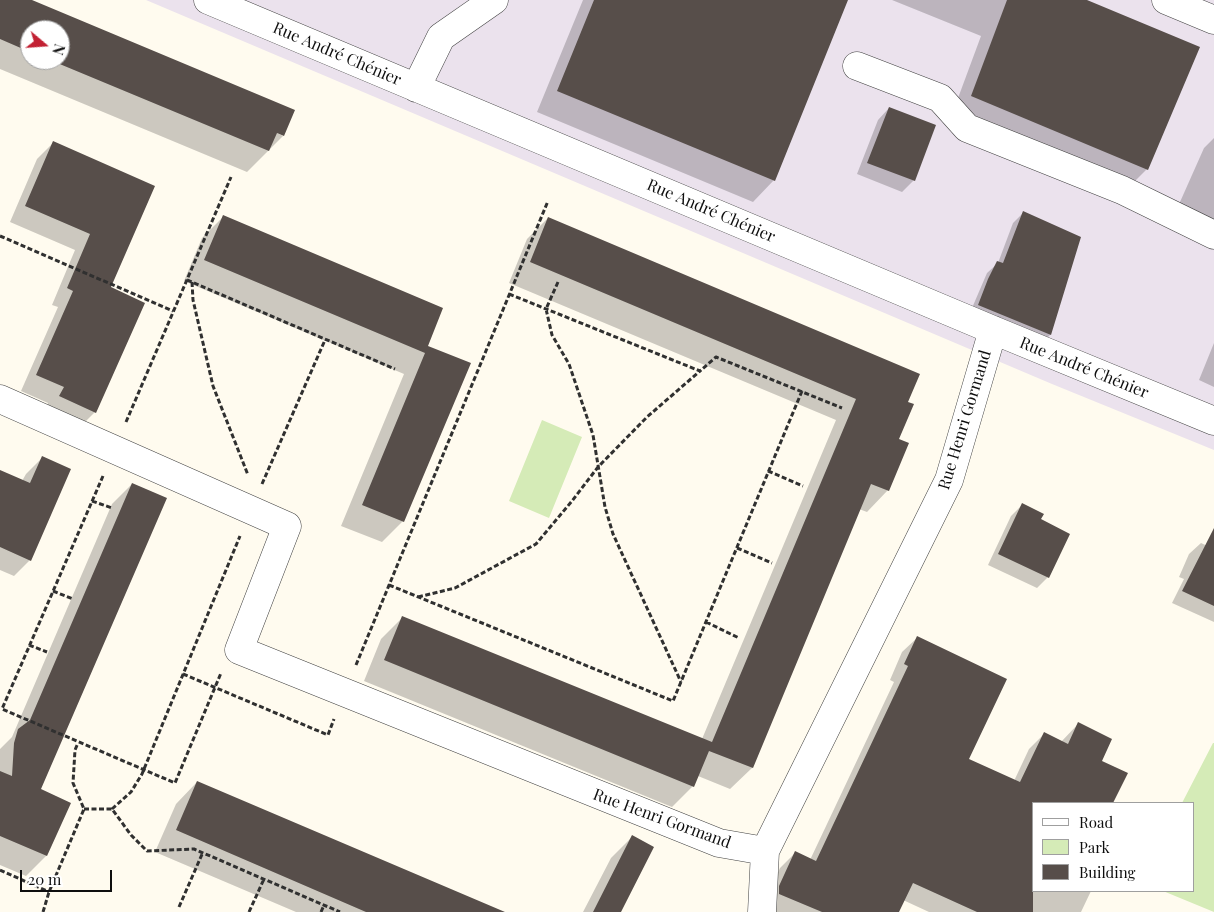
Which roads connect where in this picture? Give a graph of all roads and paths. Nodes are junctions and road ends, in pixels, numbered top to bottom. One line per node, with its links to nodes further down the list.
1 (208, 0): 6 (street, Rue André Chénier)
2 (494, 0): 6 (street)
3 (1166, 0): 4 (street)
4 (1214, 20)
5 (857, 66): 8 (street)
6 (416, 88): 16 (street, Rue André Chénier)
7 (548, 201): 13 (path)
8 (1214, 235)
9 (0, 236): 15 (path)
10 (187, 280): 11 (path)
11 (192, 282): 17 (path); 28 (path)
12 (558, 282): 14 (path)
13 (510, 294): 14 (path); 32 (path)
14 (546, 309): 19 (path); 24 (path)
15 (173, 311)
16 (993, 330): 23 (street, Rue André Chénier); 48 (street, Rue Henri Gormand)
17 (325, 340): 18 (path); 28 (path)
18 (395, 369)
19 (700, 371): 20 (path); 24 (path)
20 (802, 391): 22 (path); 25 (path)
21 (0, 399): 28 (street)
22 (842, 408)
23 (1214, 421)
24 (598, 467): 34 (path); 42 (path)
25 (768, 471): 26 (path); 30 (path)
26 (803, 486)
27 (92, 500): 29 (path)
28 (254, 502): 39 (street); 41 (path)
29 (112, 508)
30 (737, 548): 31 (path); 36 (path)
31 (772, 563)
32 (389, 585): 34 (path); 44 (path)
33 (53, 591): 35 (path)
34 (418, 597): 42 (path)
35 (73, 599)
36 (706, 622): 37 (path); 42 (path)
37 (739, 638)
38 (30, 645): 40 (path)
39 (238, 650): 43 (path); 44 (street, Rue Henri Gormand)
40 (47, 652)
41 (183, 674): 43 (path); 45 (path)
42 (681, 682)
43 (215, 688): 44 (path); 45 (path)
44 (344, 693): 48 (street, Rue Henri Gormand)
45 (143, 770): 46 (path); 47 (path)
46 (84, 809): 47 (path); 52 (path)
47 (112, 809): 49 (path)
48 (765, 851): 59 (street)
49 (203, 852): 51 (path); 54 (path)
50 (0, 870): 52 (path)
51 (264, 879): 53 (path); 56 (path)
52 (49, 892): 55 (path)
53 (324, 905): 57 (path); 58 (path)
54 (179, 908)
55 (43, 912)
56 (249, 912)
57 (321, 912)
58 (340, 912)
59 (762, 912)

